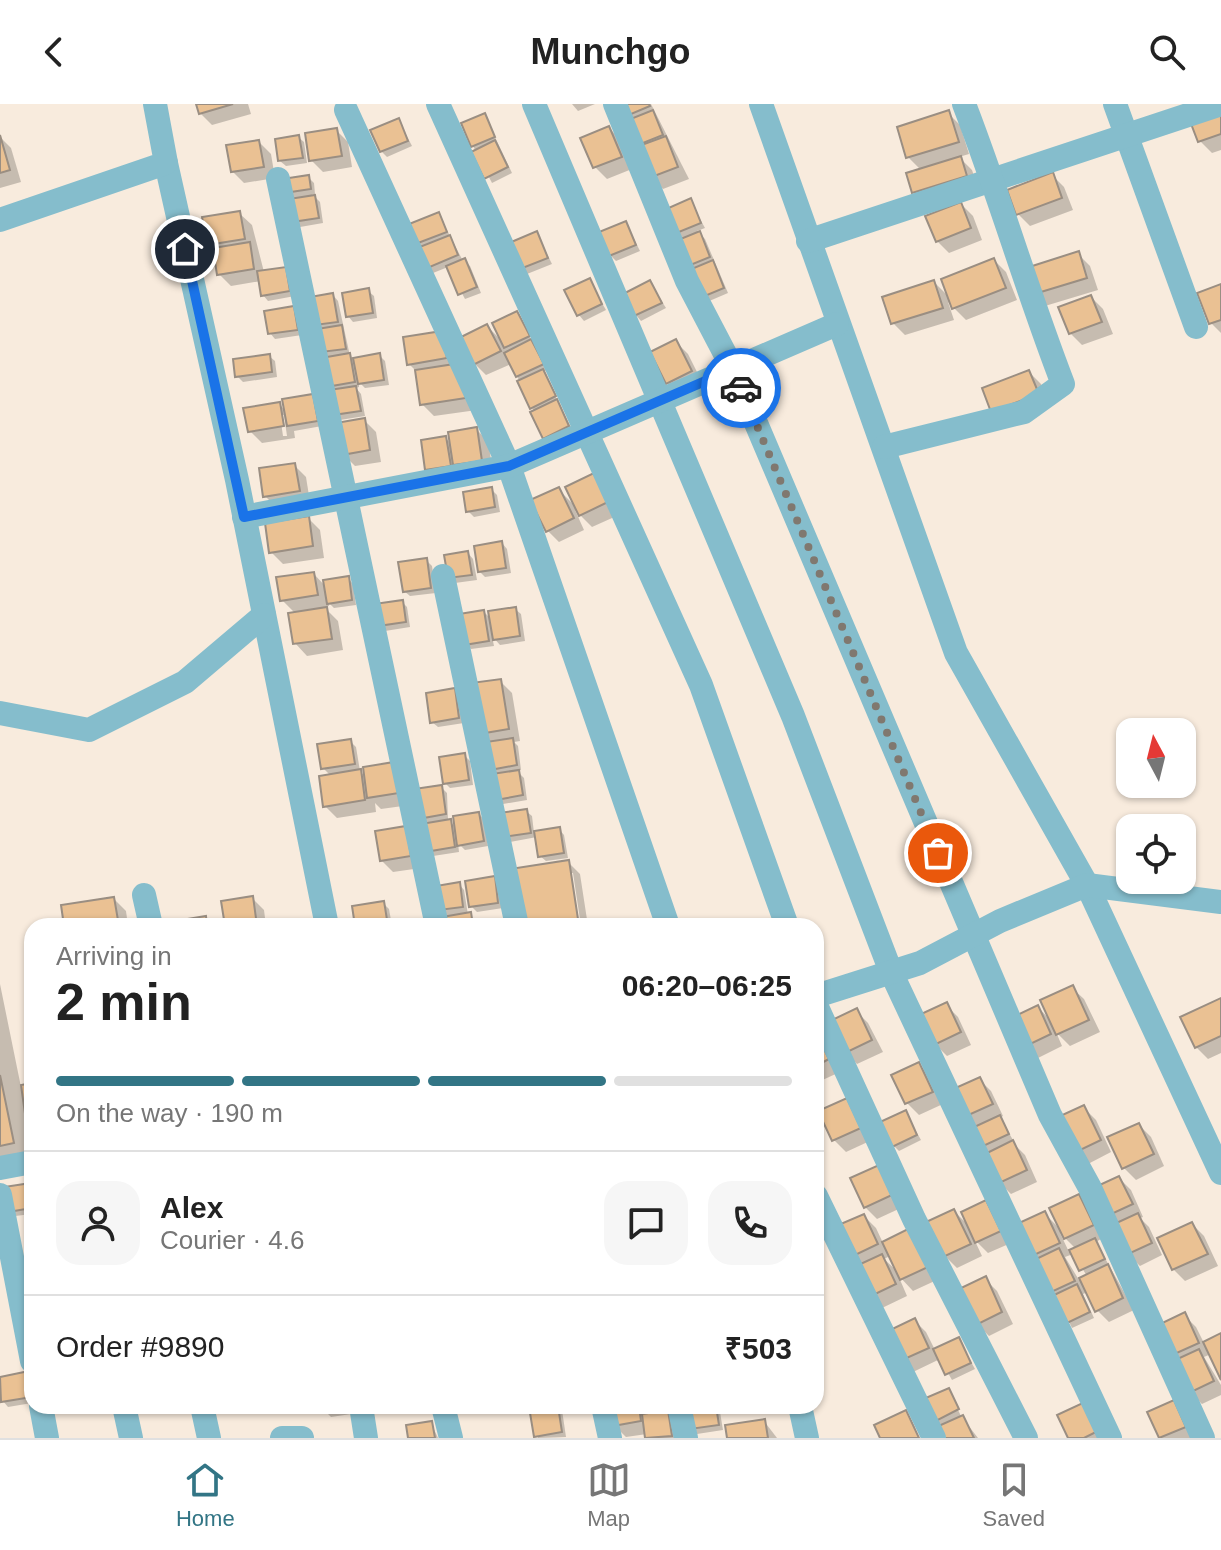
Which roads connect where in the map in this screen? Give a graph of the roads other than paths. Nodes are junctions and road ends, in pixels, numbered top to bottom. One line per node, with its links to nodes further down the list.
1 (155, 104): 11 (street)
2 (438, 104): 20 (street)
3 (534, 104): 19 (street)
4 (615, 104): 18 (street)
5 (761, 104): 15 (street)
6 (964, 104): 13 (street)
7 (1115, 104): 10 (street)
8 (1221, 104): 10 (street)
9 (346, 110): 22 (street)
10 (1127, 136): 13 (street); 17 (street)
11 (166, 163): 14 (street); 24 (street)
12 (278, 179): 23 (street)
13 (994, 182): 15 (street); 21 (street)
14 (0, 220)
15 (808, 241): 16 (street)
16 (837, 324): 18 (street); 21 (street)
17 (1196, 327)
18 (733, 369): 19 (street); 37 (street)
19 (659, 400): 20 (street); 38 (street)
20 (588, 431): 22 (street); 36 (street)
21 (884, 447): 28 (street)
22 (509, 466): 23 (street); 35 (street)
23 (346, 496): 24 (street); 33 (street)
24 (244, 517): 26 (street)
25 (443, 576): 34 (street)
26 (264, 615): 27 (street); 32 (street)
27 (0, 713)
28 (1087, 885): 30 (street); 37 (street); 43 (street)
29 (144, 895): 31 (street)
30 (1221, 902)
31 (149, 918)
32 (325, 918)
33 (435, 918)
34 (515, 918)
35 (665, 918)
36 (784, 918)
37 (973, 935): 38 (street); 68 (street)
38 (891, 972): 39 (street); 67 (street)
39 (824, 993)
40 (824, 1022): 66 (street)
41 (24, 1164): 42 (street)
42 (0, 1168)
43 (1221, 1173)
44 (0, 1195): 46 (street)
45 (824, 1212): 65 (street)
46 (24, 1320)
47 (42, 1414): 55 (street)
48 (126, 1414): 56 (street)
49 (204, 1414): 57 (street)
50 (362, 1414): 60 (street)
51 (445, 1414): 61 (street)
52 (605, 1414): 62 (street)
53 (681, 1414): 63 (street)
54 (802, 1414): 64 (street)
55 (47, 1438)
56 (131, 1438)
57 (209, 1438)
58 (282, 1438): 59 (street)
59 (302, 1438)
60 (366, 1438)
61 (451, 1438)
62 (610, 1438)
63 (686, 1438)
64 (807, 1438)
65 (934, 1438)
66 (1026, 1438)
67 (1110, 1438)
68 (1203, 1438)

